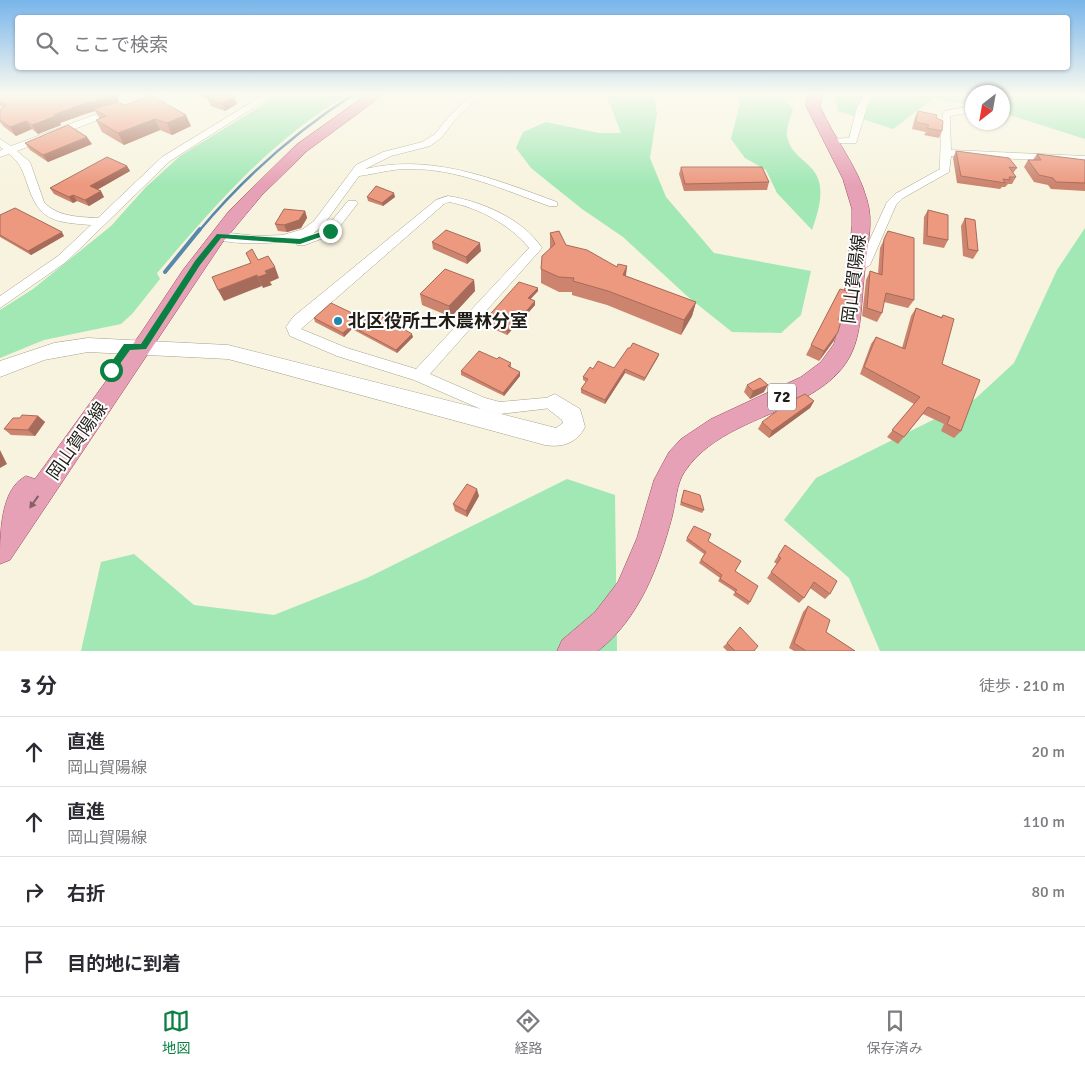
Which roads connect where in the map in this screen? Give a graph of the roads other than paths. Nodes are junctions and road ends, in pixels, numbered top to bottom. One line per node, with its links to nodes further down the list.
1 (82, 124): 11 (street)
2 (219, 124): 17 (street)
3 (324, 124): 22 (main road, 岡山賀陽線)
4 (332, 124): 18 (main road, 岡山賀陽線)
5 (447, 124): 14 (street)
6 (822, 124): 9 (main road, 岡山賀陽線 / 72)
7 (857, 124): 9 (street)
8 (948, 124): 12 (street)
9 (830, 141): 20 (main road, 岡山賀陽線 / 72)
10 (0, 142): 11 (street)
11 (5, 152): 17 (street)
12 (945, 152): 13 (street); 20 (street)
13 (1085, 159)
14 (355, 175): 16 (street); 19 (street)
15 (352, 203): 19 (street)
16 (553, 204)
17 (102, 222): 21 (street)
18 (220, 236): 19 (street); 22 (main road, 岡山賀陽線)
19 (280, 241)
20 (855, 268): 28 (main road, 岡山賀陽線 / 72)
21 (0, 303)
22 (135, 347): 23 (street); 25 (street); 26 (main road, 岡山賀陽線); 27 (main road, 岡山賀陽線, one-way to 27)
23 (0, 370)
24 (419, 376): 24 (street); 25 (street)
25 (555, 403)
26 (0, 524)
27 (0, 550)
28 (573, 651)

